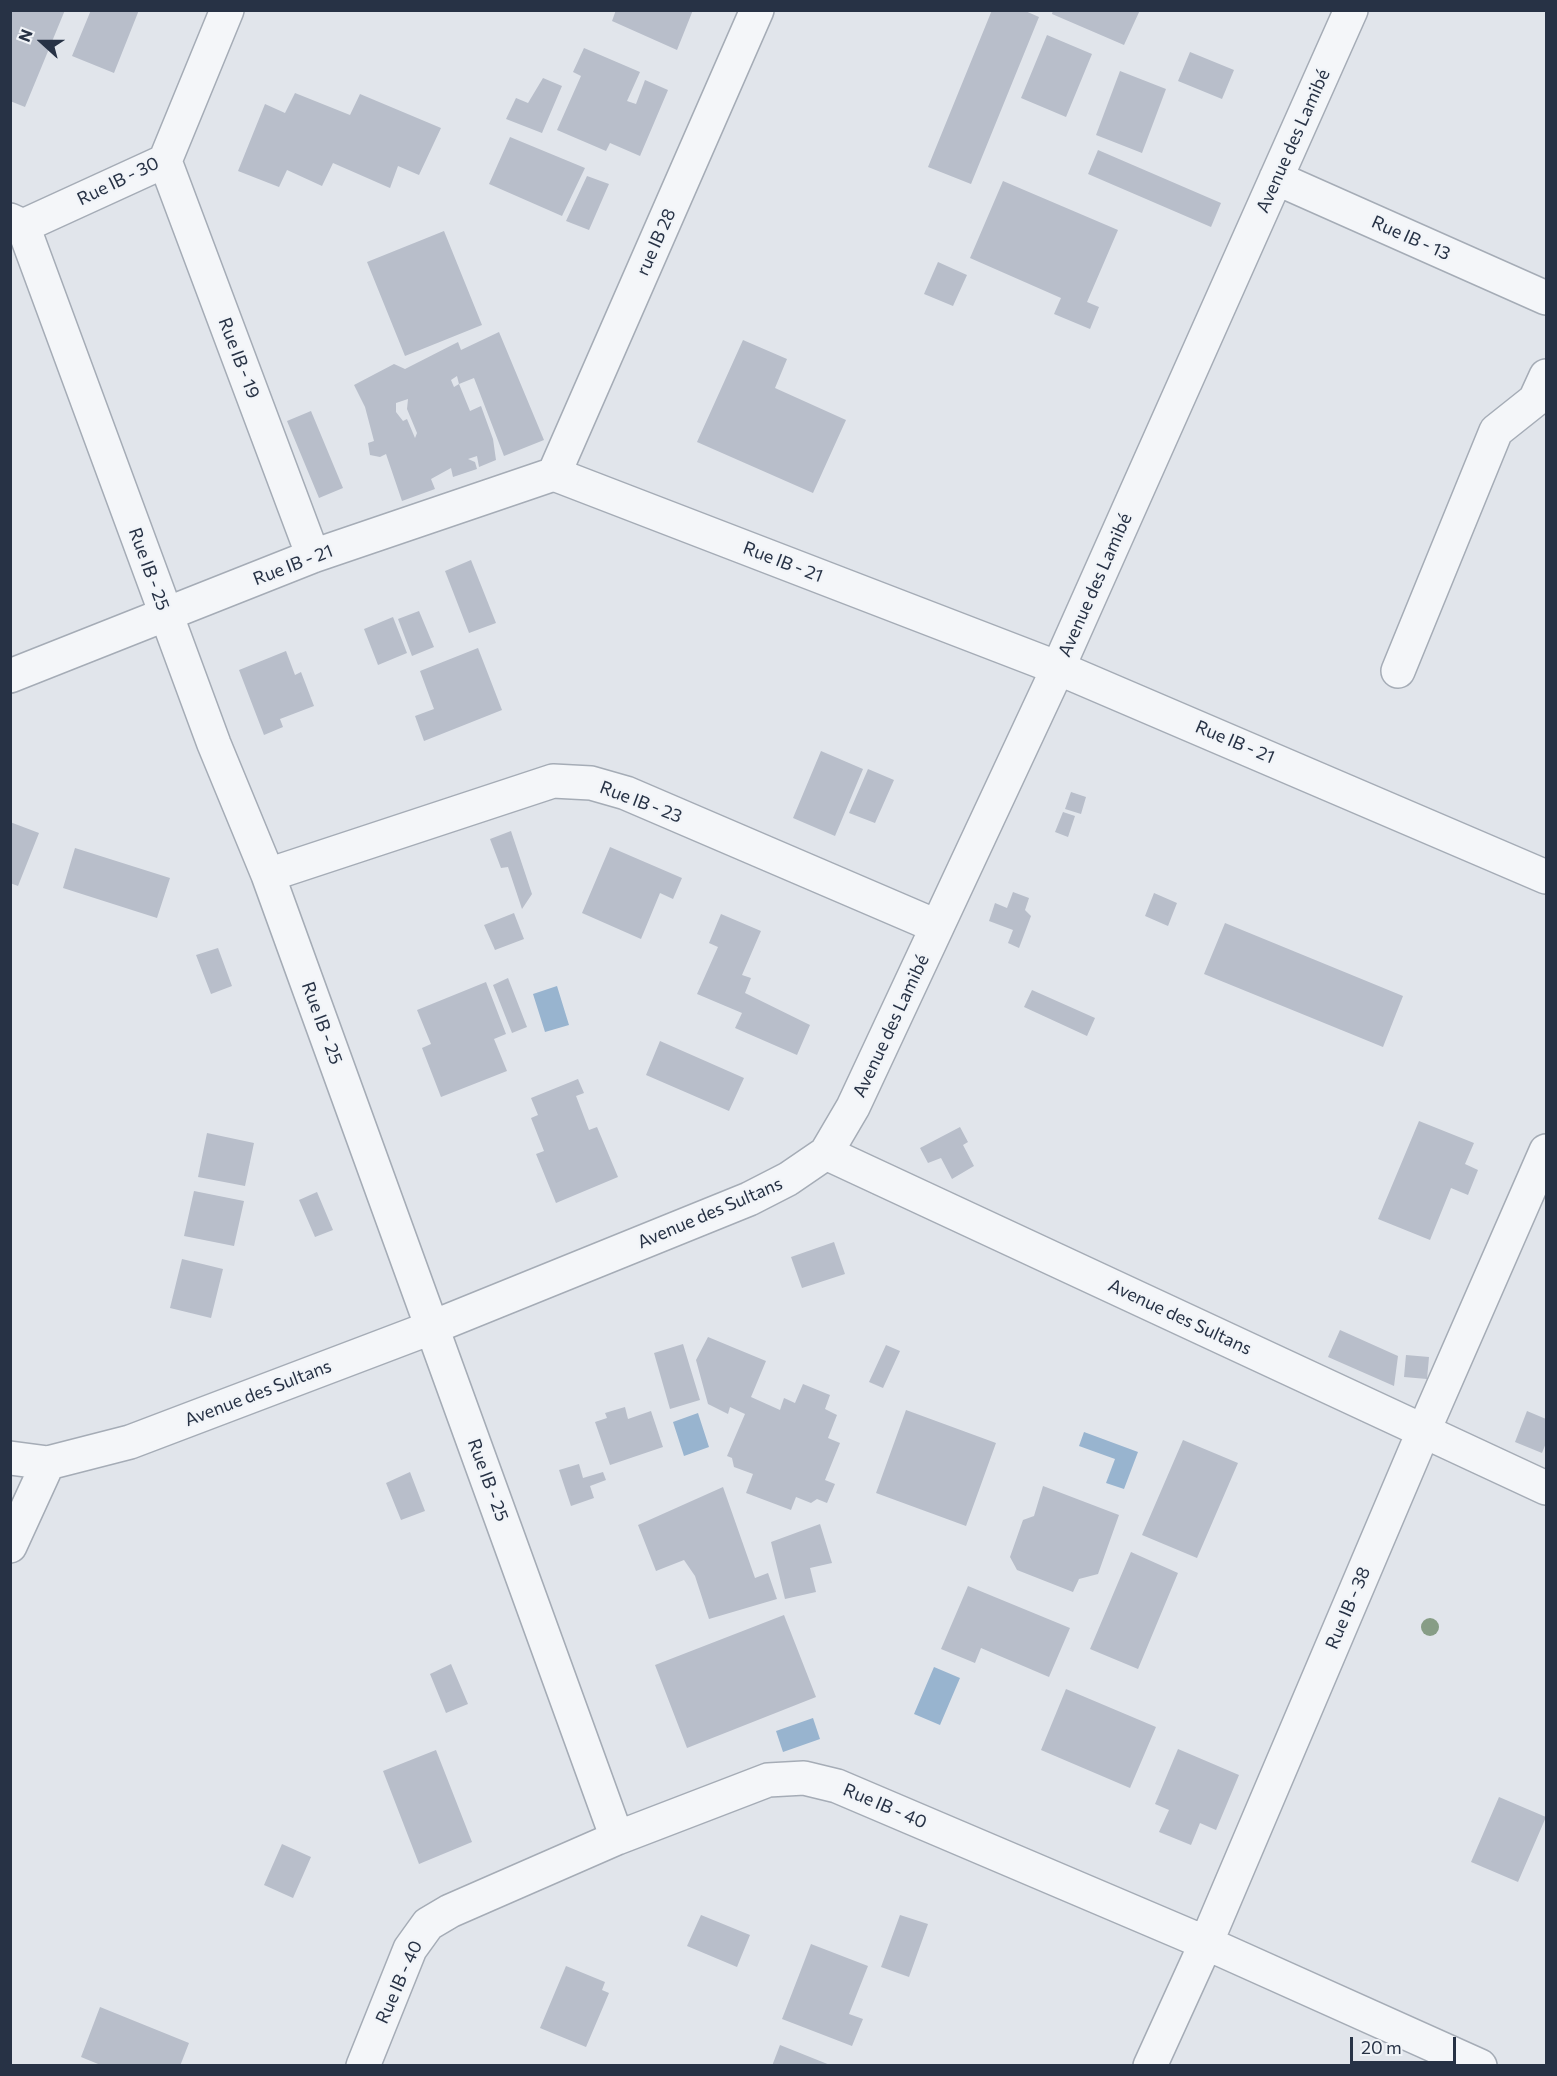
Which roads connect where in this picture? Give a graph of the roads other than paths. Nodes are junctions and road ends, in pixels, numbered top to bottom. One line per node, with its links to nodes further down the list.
1 (227, 10): 4 (street, Rue IB - 30)
2 (757, 10): 9 (street, rue IB 28)
3 (1351, 10): 5 (street, Avenue des Lamibé)
4 (165, 161): 6 (street, Rue IB - 30); 10 (street, Rue IB - 19)
5 (1276, 177): 7 (street, Rue IB - 13); 12 (street, Avenue des Lamibé)
6 (17, 223): 11 (street, Rue IB - 25)
7 (1544, 291)
8 (1546, 376): 13 (street)
9 (555, 474): 10 (street, Rue IB - 21); 12 (street, Rue IB - 21)
10 (314, 556): 11 (street, Rue IB - 21)
11 (166, 615): 14 (street, Rue IB - 21); 16 (street, Rue IB - 25)
12 (1058, 668): 15 (street, Rue IB - 21); 17 (street, Avenue des Lamibé)
13 (1398, 671)
14 (10, 676)
15 (1544, 867)
16 (268, 875): 17 (street, Rue IB - 23); 20 (street, Rue IB - 25)
17 (936, 926): 19 (street, Avenue des Lamibé)
18 (1546, 1151): 21 (street, Rue IB - 38)
19 (826, 1153): 20 (street, Avenue des Sultans); 21 (street, Avenue des Sultans)
20 (433, 1327): 23 (street, Avenue des Sultans); 26 (street, Rue IB - 25)
21 (1424, 1430): 24 (street, Avenue des Sultans); 27 (street, Rue IB - 38)
22 (10, 1458): 23 (street, Avenue des Sultans)
23 (48, 1463): 25 (street)
24 (1546, 1488)
25 (10, 1546)
26 (616, 1838): 27 (street, Rue IB - 40); 28 (street, Rue IB - 40)
27 (1206, 1943): 29 (street, Rue IB - 38); 30 (street, Rue IB - 40)
28 (363, 2066)
29 (1150, 2066)
30 (1480, 2066)

